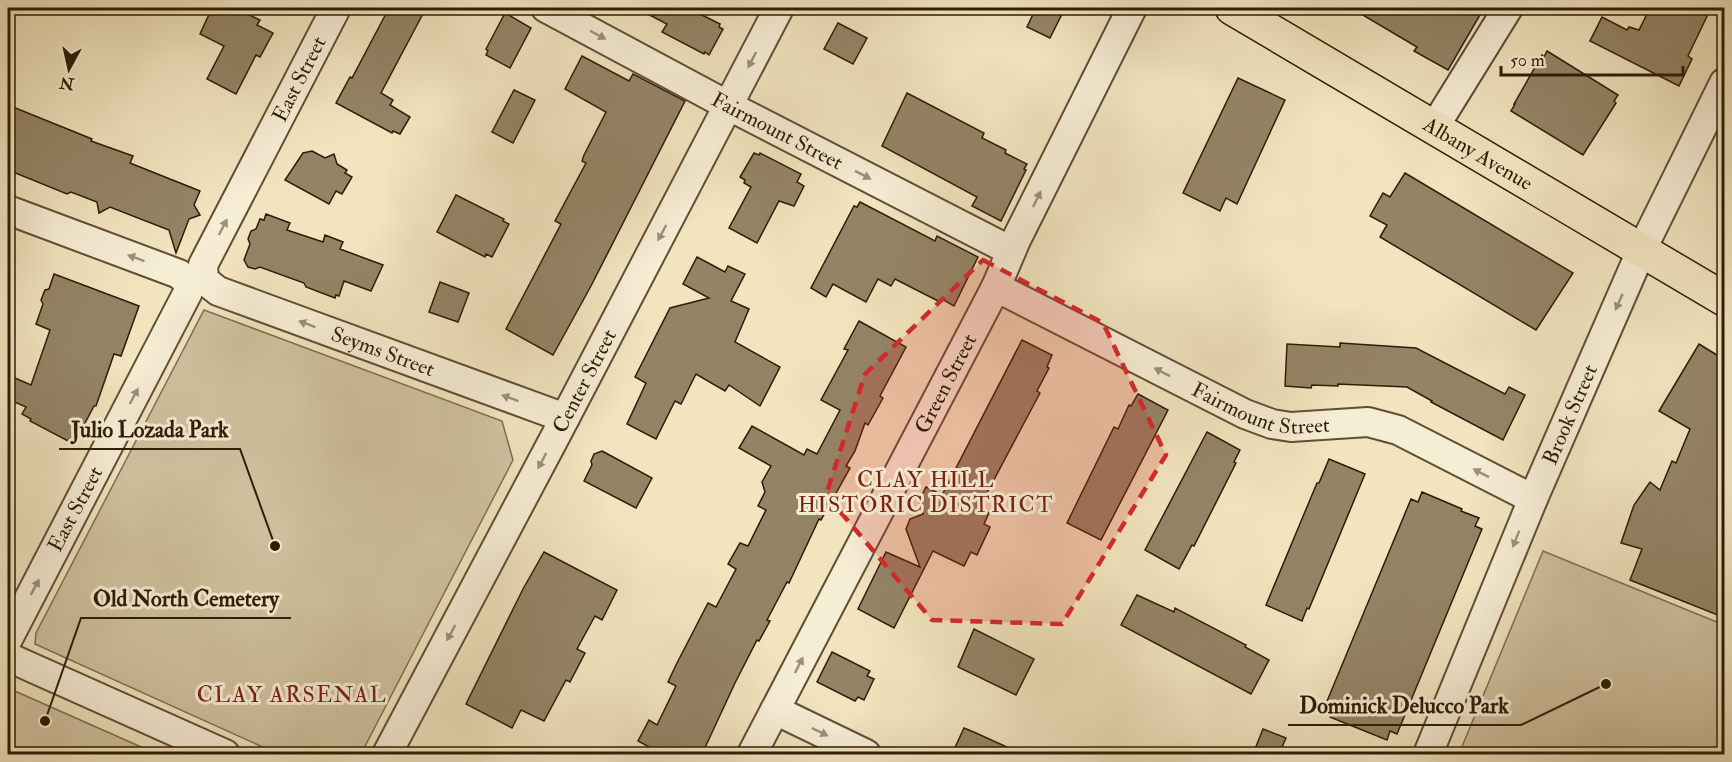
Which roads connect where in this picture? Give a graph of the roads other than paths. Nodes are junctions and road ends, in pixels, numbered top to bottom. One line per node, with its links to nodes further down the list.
1 (336, 8): 13 (street, East Street, one-way to 1)
2 (546, 8): 8 (street, Fairmount Street, one-way to 8)
3 (779, 8): 8 (street, Center Street, one-way to 8)
4 (1132, 8): 12 (street, Green Street, one-way to 4)
5 (1235, 8): 9 (highway, Albany Avenue)
6 (1508, 8): 9 (street)
7 (1725, 83): 11 (street, Brook Street)
8 (729, 106): 12 (street, Fairmount Street, one-way to 12); 16 (street, Center Street, one-way to 16)
9 (1435, 126): 11 (highway, Albany Avenue)
10 (8, 210): 13 (street, Seyms Street, one-way to 10)
11 (1642, 249): 15 (highway, Albany Avenue); 17 (street, Brook Street, one-way to 17)
12 (1011, 251): 14 (street, Green Street)
13 (196, 281): 16 (street, Seyms Street, one-way to 13); 18 (street, East Street, one-way to 13)
14 (996, 287): 17 (street, Fairmount Street, one-way to 14); 20 (street, Green Street, one-way to 14)
15 (1725, 298)
16 (565, 418): 22 (street, Center Street, one-way to 22)
17 (1533, 500): 25 (street, Brook Street, one-way to 25)
18 (8, 639)
19 (8, 657): 21 (street)
20 (776, 710): 23 (street, Green Street); 24 (street, one-way to 24)
21 (225, 754)
22 (387, 754)
23 (752, 754)
24 (866, 754)
25 (1428, 754)

